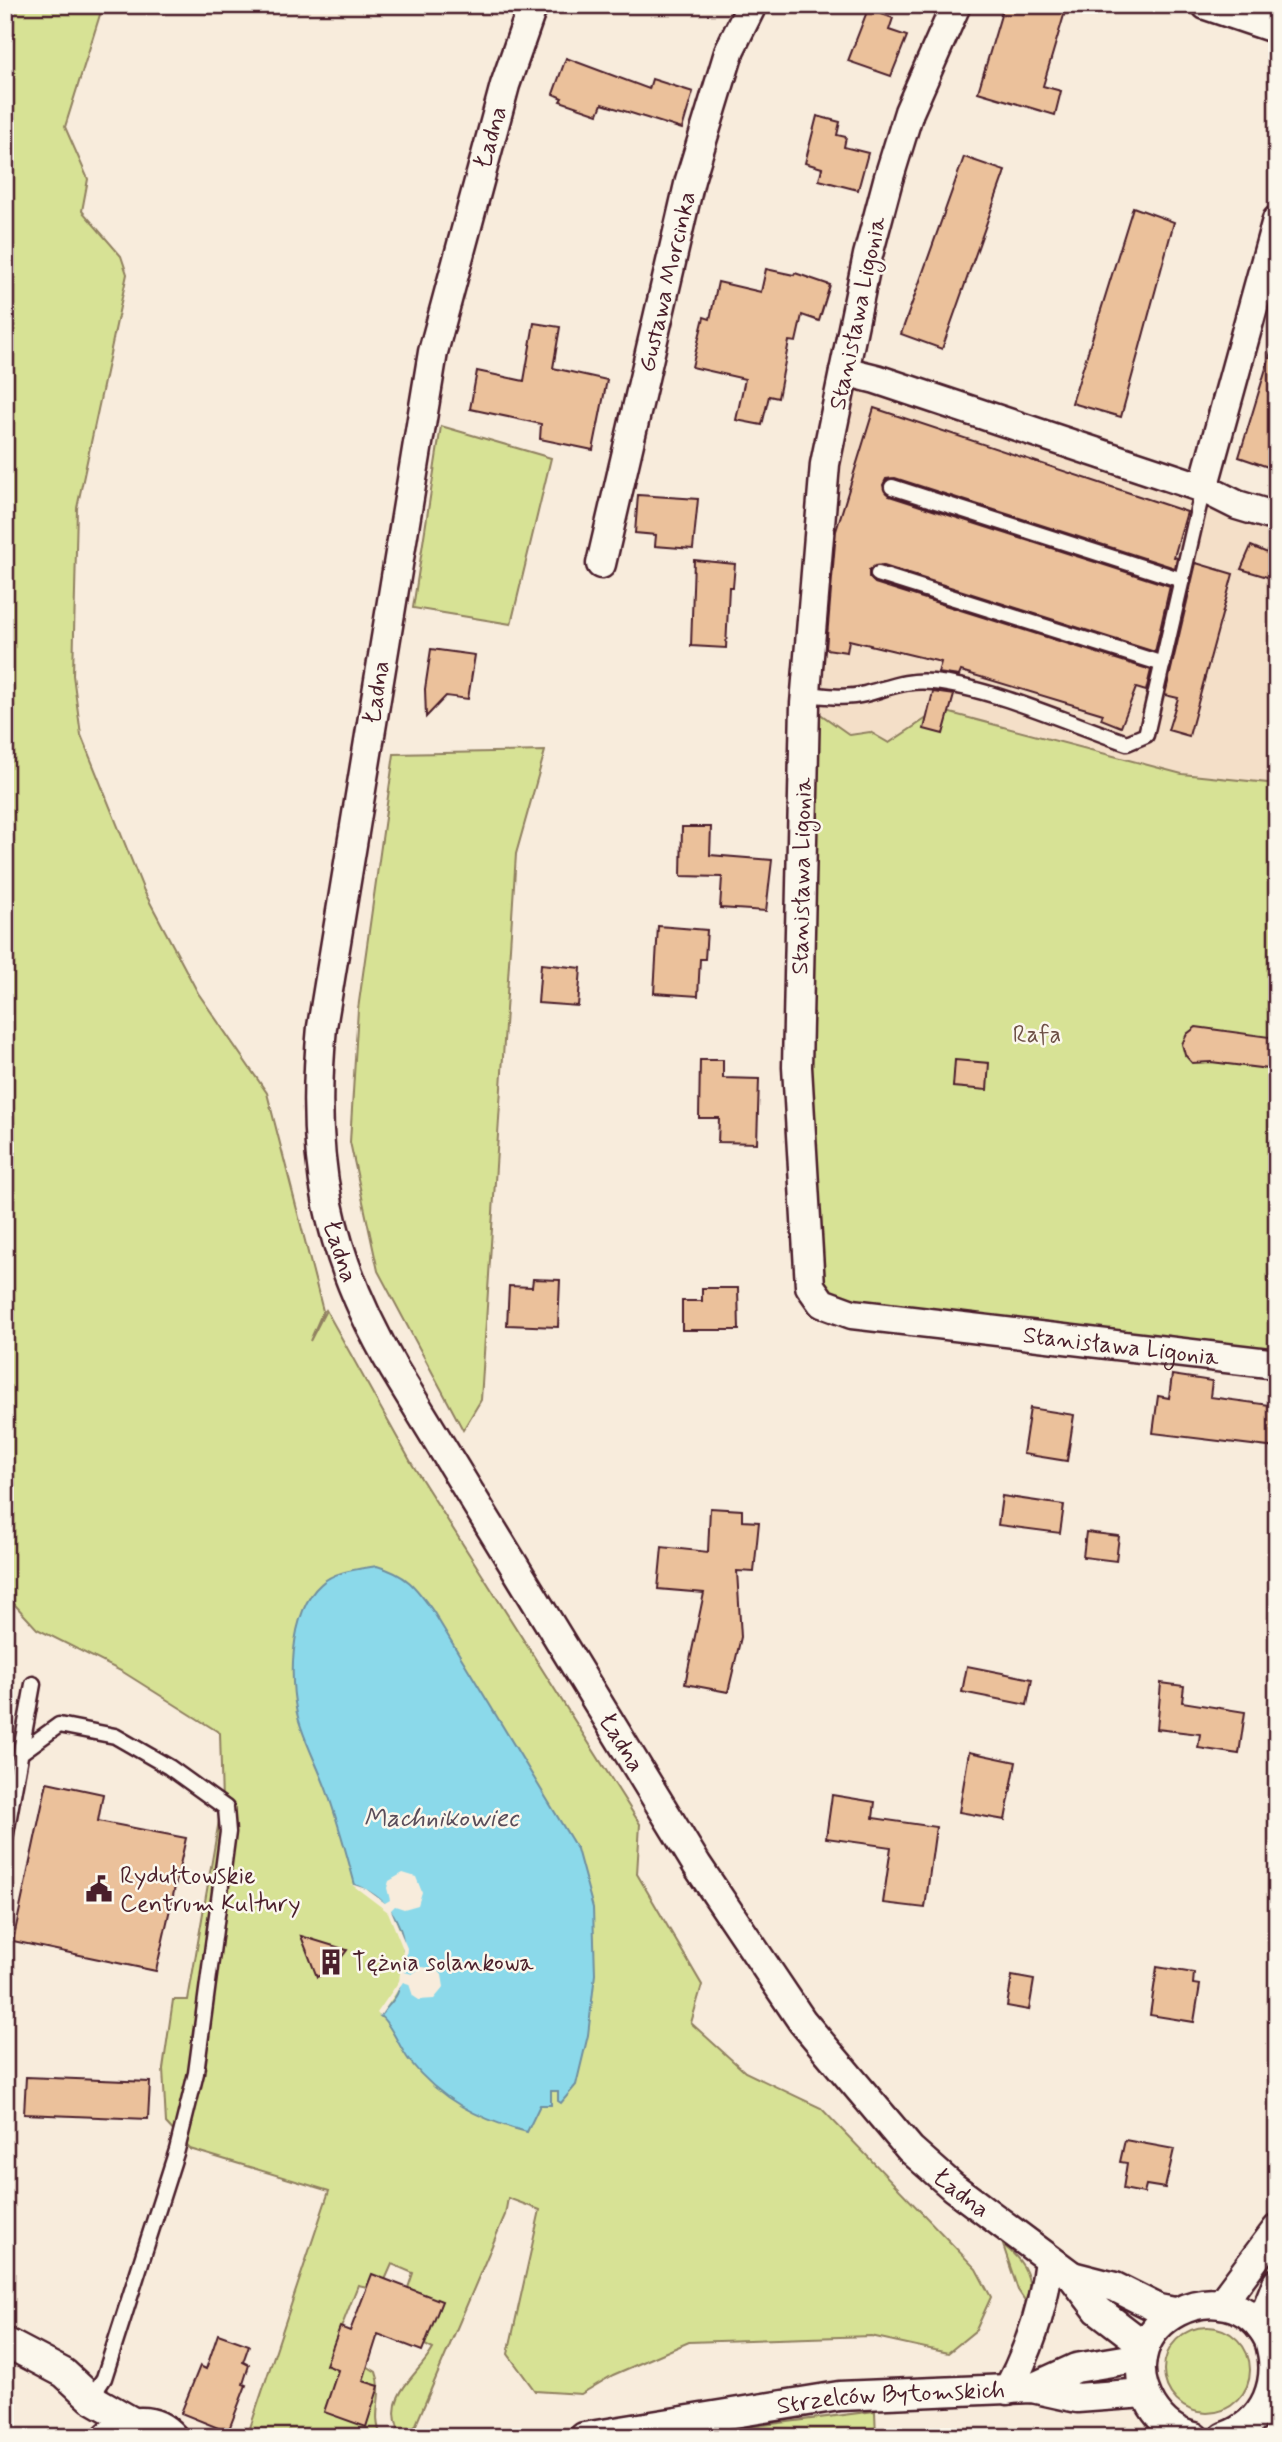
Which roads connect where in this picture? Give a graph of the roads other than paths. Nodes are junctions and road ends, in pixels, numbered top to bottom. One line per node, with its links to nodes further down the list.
1 (533, 5): 22 (street, Ładna)
2 (751, 5): 11 (street, Gustawa Morcinka)
3 (956, 5): 7 (street, Stanisława Ligonia)
4 (1206, 5): 5 (street)
5 (1277, 29)
6 (1277, 220): 9 (street)
7 (844, 372): 9 (street); 15 (street, Stanisława Ligonia)
8 (892, 487): 13 (lane)
9 (1203, 488): 10 (street); 13 (lane)
10 (1277, 517)
11 (601, 565)
12 (878, 574): 14 (lane)
13 (1182, 580): 14 (lane)
14 (1163, 664): 15 (lane)
15 (806, 694): 16 (street, Stanisława Ligonia)
16 (1277, 1364)
17 (33, 1684): 18 (lane)
18 (23, 1751): 19 (lane); 32 (lane)
19 (11, 1777): 20 (lane)
20 (5, 1839)
21 (1277, 2229): 25 (street)
22 (1049, 2259): 23 (street, Ładna); 30 (street)
23 (1072, 2276): 26 (street, Ładna); 29 (street, Ładna)
24 (1277, 2283): 27 (street)
25 (1221, 2304): 26 (street); 27 (street)
26 (1174, 2312): 29 (street)
27 (1260, 2326): 34 (street)
28 (5, 2342): 32 (street)
29 (1143, 2351): 30 (street, Strzelców Bytomskich); 31 (street)
30 (1020, 2389): 31 (street, Strzelców Bytomskich); 38 (street, Strzelców Bytomskich)
31 (1144, 2393): 39 (street)
32 (91, 2398): 33 (street); 35 (street)
33 (134, 2422): 36 (street); 37 (street)
34 (1254, 2429): 40 (street)
35 (100, 2437)
36 (107, 2437)
37 (173, 2437)
38 (584, 2437)
39 (1194, 2437)
40 (1224, 2437)

